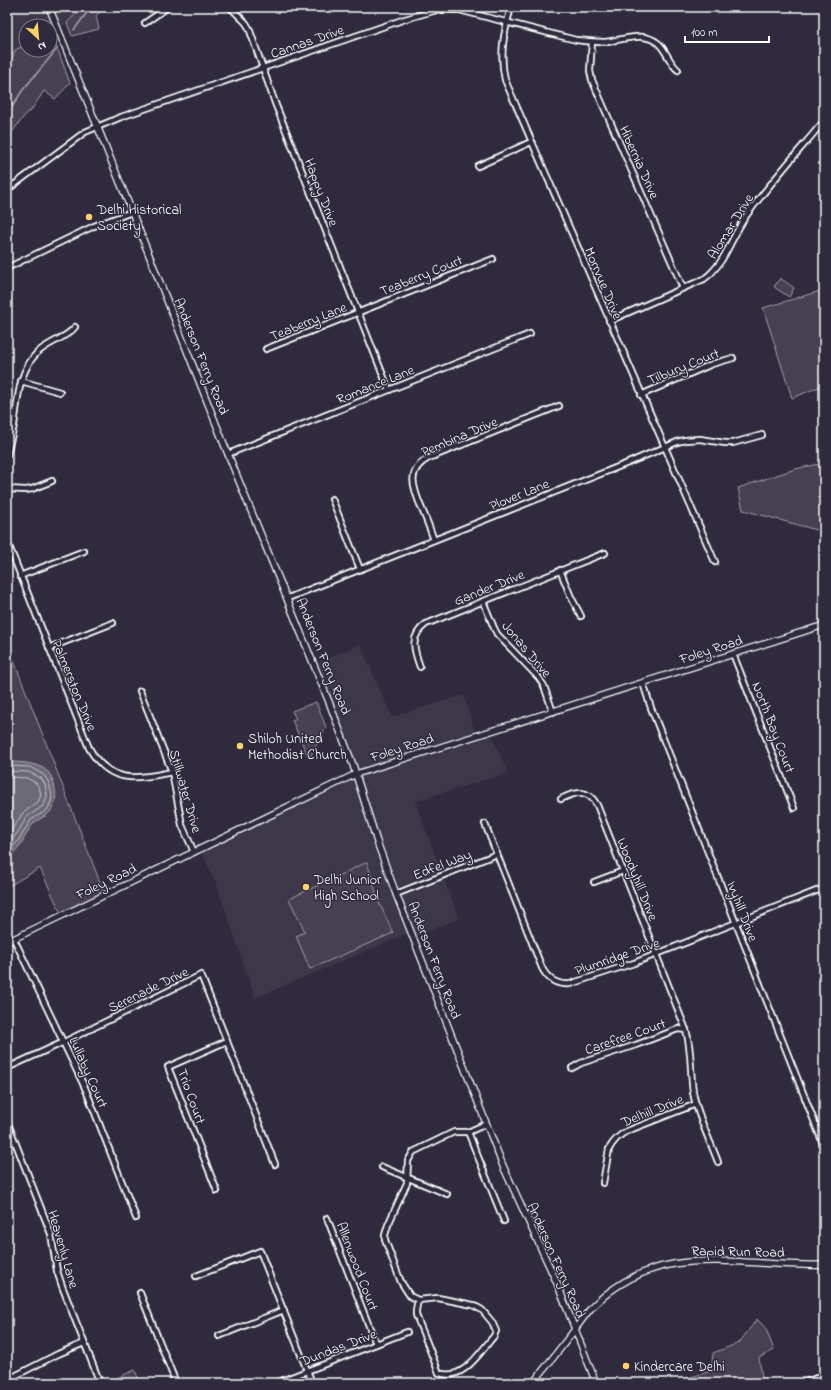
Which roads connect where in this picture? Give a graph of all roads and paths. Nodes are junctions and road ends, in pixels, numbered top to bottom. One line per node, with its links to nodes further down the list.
1 (49, 7): 11 (street, Anderson Ferry Road)
2 (168, 7): 6 (street)
3 (230, 7): 8 (street, Happy Drive)
4 (511, 7): 5 (street, Morrvue Drive)
5 (507, 22): 7 (street, Cannas Drive); 8 (street, Cannas Drive); 12 (street, Morrvue Drive)
6 (145, 23)
7 (592, 42): 9 (street, Cannas Drive); 18 (street, Hibernia Drive)
8 (263, 68): 11 (street, Cannas Drive); 19 (street, Happy Drive)
9 (678, 70)
10 (824, 121): 18 (street, Alomar Drive)
11 (98, 126): 14 (street, Cannas Drive); 15 (street, Anderson Ferry Road)
12 (531, 142): 13 (street); 20 (street, Morrvue Drive)
13 (478, 166)
14 (7, 190)
15 (132, 212): 17 (street); 33 (street, Anderson Ferry Road)
16 (493, 259): 19 (street, Teaberry Court)
17 (7, 268)
18 (683, 288): 20 (street, Alomar Drive)
19 (358, 312): 23 (street, Teaberry Lane); 26 (street, Happy Drive)
20 (609, 321): 28 (street, Morrvue Drive)
21 (75, 327): 25 (street)
22 (530, 334): 26 (street, Romance Lane)
23 (266, 349)
24 (733, 358): 28 (street, Tilbury Court)
25 (21, 381): 27 (street); 31 (street)
26 (389, 390): 33 (street, Romance Lane)
27 (60, 392)
28 (641, 394): 32 (street, Morrvue Drive)
29 (559, 406): 38 (street, Pembina Drive)
30 (762, 435): 32 (street, Plover Lane)
31 (9, 437): 34 (street)
32 (664, 447): 38 (street, Plover Lane); 42 (street, Morrvue Drive)
33 (228, 454): 46 (street, Anderson Ferry Road)
34 (7, 455)
35 (52, 480): 36 (street)
36 (7, 489)
37 (332, 499): 43 (street)
38 (434, 540): 43 (street, Plover Lane)
39 (7, 541): 45 (street, Palmerston Drive)
40 (84, 551): 45 (street)
41 (605, 553): 44 (street, Gander Drive)
42 (714, 562)
43 (360, 569): 46 (street, Plover Lane)
44 (560, 570): 47 (street, Gander Drive); 48 (street)
45 (20, 576): 51 (street, Palmerston Drive)
46 (288, 598): 58 (street, Anderson Ferry Road)
47 (483, 601): 53 (street, Gander Drive); 56 (street, Jonas Drive)
48 (581, 616)
49 (112, 622): 51 (street)
50 (824, 625): 52 (street, Foley Road)
51 (49, 648): 57 (street, Palmerston Drive)
52 (733, 654): 54 (street, Foley Road); 60 (street, North Bay Court)
53 (420, 667)
54 (643, 683): 56 (street, Foley Road); 68 (street, Ivyhill Drive)
55 (140, 692): 57 (street, Stillwater Drive)
56 (553, 712): 58 (street, Foley Road)
57 (172, 772): 62 (street, Stillwater Drive)
58 (356, 774): 62 (street, Foley Road); 67 (street, Anderson Ferry Road)
59 (561, 800): 64 (street, Woodyhill Drive)
60 (794, 808)
61 (485, 824): 63 (street, Plumridge Drive)
62 (194, 852): 69 (street, Foley Road)
63 (497, 854): 67 (street, Edfel Way); 71 (street, Plumridge Drive)
64 (623, 871): 65 (street); 71 (street, Woodyhill Drive)
65 (594, 882)
66 (824, 888): 68 (street, Plumridge Drive)
67 (396, 894): 79 (street, Anderson Ferry Road)
68 (736, 923): 71 (street, Plumridge Drive); 81 (street, Ivyhill Drive)
69 (14, 939): 70 (street, Foley Road); 74 (street, Lullaby Court)
70 (7, 942)
71 (656, 955): 72 (street, Woodyhill Drive)
72 (686, 1030): 76 (street, Carefree Court); 77 (street, Woodyhill Drive)
73 (227, 1041): 74 (street, Serenade Drive); 83 (street, Serenade Drive); 87 (street, Trio Court)
74 (64, 1042): 75 (street, Serenade Drive); 89 (street, Lullaby Court)
75 (7, 1068)
76 (572, 1068)
77 (696, 1104): 82 (street, Woodyhill Drive); 86 (street, Delhill Drive)
78 (7, 1121): 100 (street, Heavenly Lane)
79 (486, 1124): 80 (street); 97 (street, Anderson Ferry Road)
80 (468, 1132): 85 (street); 91 (street)
81 (824, 1146)
82 (718, 1162)
83 (275, 1164)
84 (382, 1167): 85 (street)
85 (407, 1178): 88 (street); 95 (street)
86 (603, 1183)
87 (216, 1191)
88 (447, 1194)
89 (136, 1218)
90 (328, 1218): 101 (street, Allenwood Court)
91 (504, 1221)
92 (824, 1264): 97 (street, Rapid Run Road)
93 (196, 1276): 96 (street)
94 (140, 1293): 106 (street)
95 (418, 1300): 95 (street)
96 (284, 1310): 99 (street); 102 (street)
97 (575, 1329): 109 (street, Rapid Run Road); 110 (street, Anderson Ferry Road)
98 (407, 1332): 101 (street, Dundas Drive)
99 (219, 1336)
100 (84, 1343): 104 (street); 105 (street, Heavenly Lane)
101 (376, 1344): 102 (street, Dundas Drive)
102 (307, 1371): 107 (street, Dundas Drive); 108 (street)
103 (824, 1375): 111 (street)
104 (7, 1380)
105 (100, 1383)
106 (176, 1383)
107 (276, 1383)
108 (312, 1383)
109 (533, 1383)
110 (596, 1383)
111 (804, 1383)

